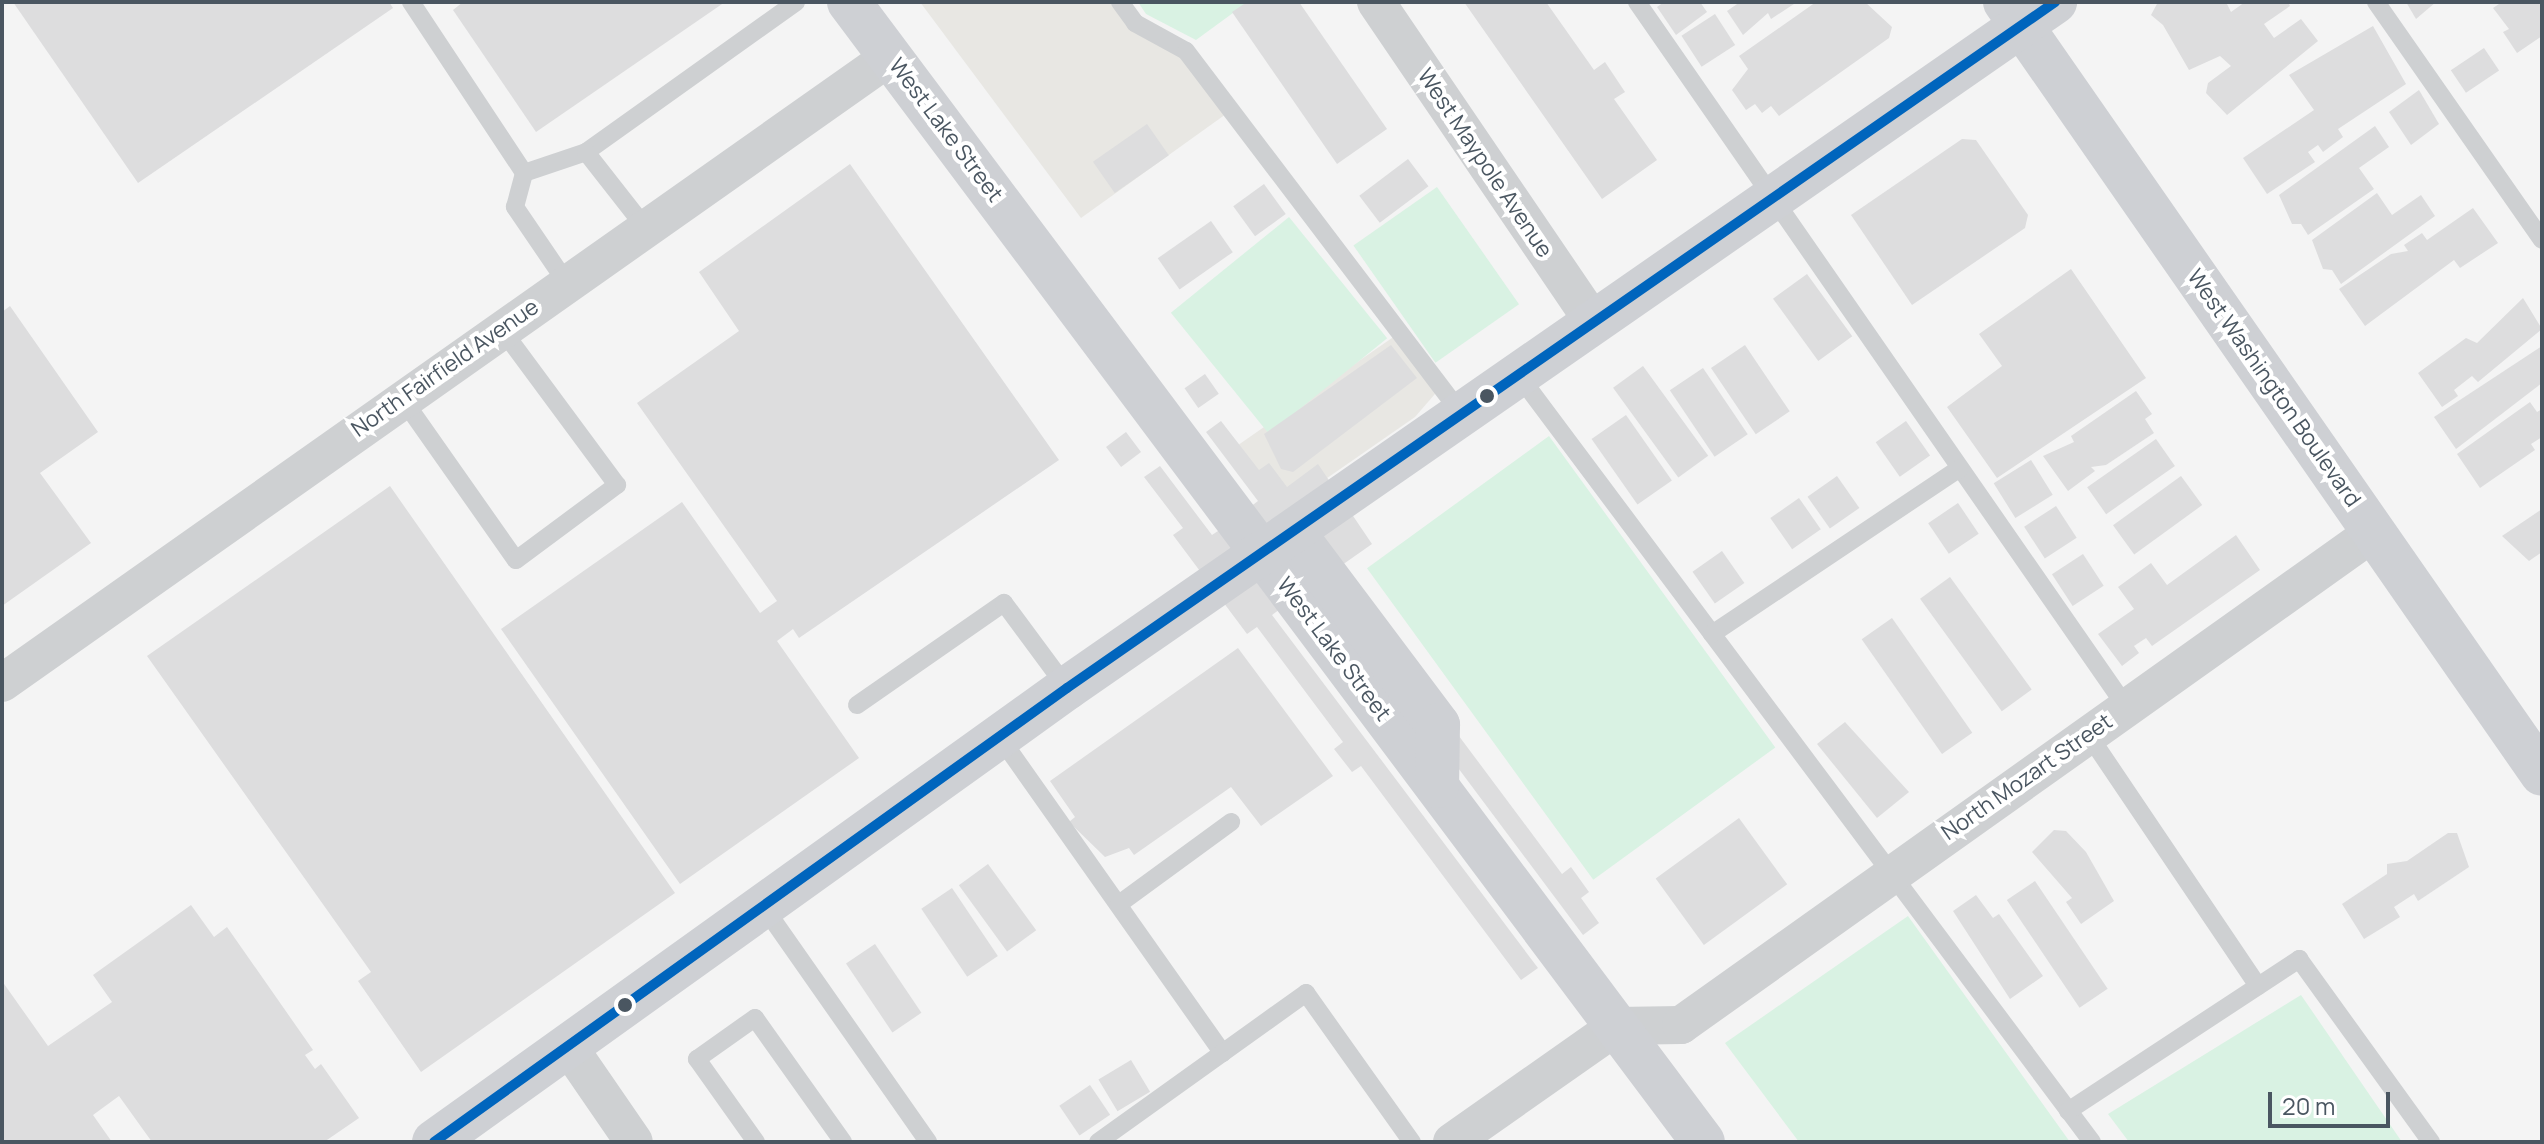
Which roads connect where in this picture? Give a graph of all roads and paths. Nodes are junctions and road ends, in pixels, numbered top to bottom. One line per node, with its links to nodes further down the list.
1 (411, 2): 11 (lane)
2 (796, 2): 10 (lane)
3 (849, 2): 9 (street, West Lake Street)
4 (1120, 2): 20 (lane)
5 (1376, 2): 16 (street, West Maypole Avenue)
6 (1637, 2): 12 (lane)
7 (2376, 2): 14 (lane)
8 (2028, 10): 12 (street); 24 (street, West Washington Boulevard)
9 (891, 56): 13 (street, North Fairfield Avenue); 21 (street, West Lake Street)
10 (586, 152): 11 (lane); 13 (lane)
11 (524, 173): 15 (lane)
12 (1773, 198): 16 (street); 22 (lane)
13 (644, 226): 15 (street, North Fairfield Avenue)
14 (2542, 240)
15 (566, 282): 17 (street, North Fairfield Avenue)
16 (1595, 324): 18 (street)
17 (501, 328): 19 (street, North Fairfield Avenue); 19 (lane)
18 (1520, 377): 20 (street); 26 (lane)
19 (402, 398): 27 (street, North Fairfield Avenue)
20 (1462, 416): 25 (street)
21 (1189, 457): 23 (street, West Lake Street); 25 (street)
22 (1960, 468): 26 (lane); 30 (lane)
23 (1233, 515): 25 (street); 25 (street, West Lake Street)
24 (2374, 532): 30 (street, North Mozart Street); 33 (street, West Washington Boulevard)
25 (1280, 544): 28 (street); 40 (street)
26 (1712, 634): 35 (lane)
27 (2, 683)
28 (1067, 688): 29 (lane); 32 (street)
29 (857, 705)
30 (2126, 707): 31 (street, North Mozart Street)
31 (2088, 734): 35 (street, North Mozart Street); 38 (lane)
32 (999, 736): 36 (lane); 37 (street)
33 (2542, 774)
34 (1231, 822): 36 (lane)
35 (1891, 874): 39 (street, North Mozart Street); 44 (lane)
36 (1119, 904): 42 (lane)
37 (763, 906): 41 (street); 49 (lane)
38 (2258, 986): 44 (lane); 55 (lane)
39 (1681, 1025): 40 (street); 43 (street)
40 (1617, 1026): 43 (street); 52 (street)
41 (568, 1046): 45 (street); 46 (street)
42 (1223, 1053): 50 (lane); 51 (lane)
43 (1658, 1081): 53 (street)
44 (2068, 1111): 54 (lane)
45 (434, 1142)
46 (634, 1142)
47 (756, 1142): 48 (lane)
48 (843, 1142)
49 (928, 1142)
50 (1098, 1142)
51 (1412, 1142)
52 (1452, 1142)
53 (1703, 1142)
54 (2092, 1142)
55 (2431, 1142)

